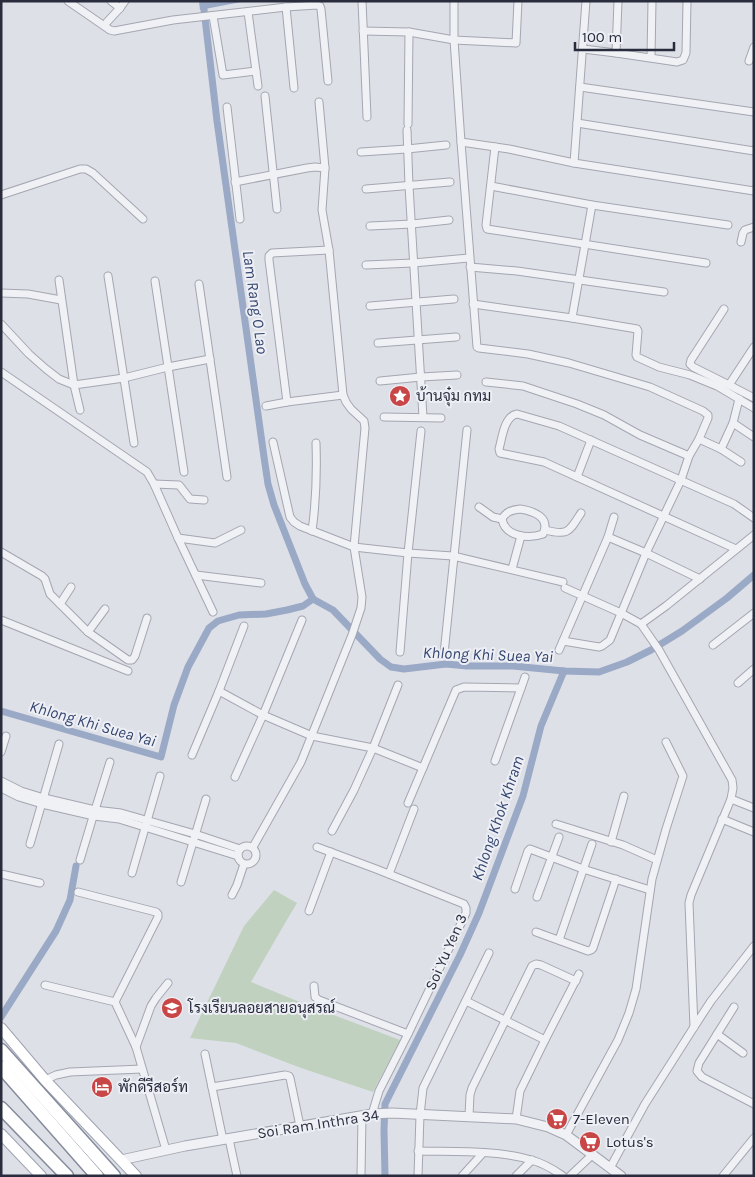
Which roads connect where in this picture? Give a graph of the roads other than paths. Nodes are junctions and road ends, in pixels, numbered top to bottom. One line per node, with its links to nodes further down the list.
1 (68, 1): 14 (street)
2 (111, 1): 12 (street)
3 (125, 1): 12 (street)
4 (362, 1): 16 (street)
5 (454, 1): 18 (street)
6 (518, 1): 18 (street)
7 (586, 1): 20 (street)
8 (618, 1): 21 (street)
9 (652, 1): 22 (street)
10 (686, 1): 22 (street)
11 (286, 7): 13 (street); 25 (street); 28 (street)
12 (120, 8): 15 (street)
13 (248, 12): 14 (street); 24 (street)
14 (213, 16): 24 (street)
15 (107, 22)
16 (363, 31): 17 (street); 33 (street)
17 (409, 32): 18 (street); 38 (street)
18 (454, 40): 35 (street)
19 (754, 47): 23 (street)
20 (583, 49): 21 (street); 27 (street)
21 (616, 52): 22 (street)
22 (651, 58)
23 (749, 61)
24 (256, 71): 26 (street)
25 (328, 81)
26 (258, 86)
27 (580, 87): 32 (street); 34 (street)
28 (294, 88)
29 (265, 96): 43 (street)
30 (319, 102): 42 (street)
31 (227, 107): 44 (street)
32 (754, 112)
33 (367, 117)
34 (577, 123): 39 (street); 41 (street)
35 (461, 142): 37 (street); 63 (street)
36 (446, 145): 38 (street)
37 (495, 147): 41 (street); 47 (street)
38 (407, 149): 40 (street); 46 (street)
39 (754, 151)
40 (361, 152)
41 (574, 163): 49 (street)
42 (324, 168): 43 (street); 62 (street)
43 (273, 175): 44 (street); 52 (street)
44 (235, 182): 54 (street)
45 (450, 182): 46 (street)
46 (409, 186): 48 (street); 56 (street)
47 (491, 186): 51 (street); 61 (street)
48 (366, 188)
49 (754, 191)
50 (1, 196): 53 (street)
51 (592, 205): 57 (street); 61 (street)
52 (277, 209)
53 (143, 219)
54 (240, 220)
55 (449, 220): 56 (street)
56 (412, 224): 58 (street); 64 (street)
57 (728, 225)
58 (370, 226)
59 (754, 227): 60 (street)
60 (741, 242)
61 (585, 244): 65 (street); 69 (street)
62 (329, 250): 97 (street); 100 (street)
63 (469, 258): 64 (street); 67 (street)
64 (413, 263): 66 (street); 77 (street)
65 (706, 263)
66 (366, 265)
67 (470, 267): 69 (street); 78 (street)
68 (108, 276): 92 (street)
69 (579, 279): 73 (street); 81 (street)
70 (59, 280): 76 (street)
71 (155, 281): 88 (street)
72 (199, 284): 87 (street)
73 (664, 292)
74 (1, 293): 76 (street)
75 (454, 299): 77 (street)
76 (62, 300): 95 (street)
77 (416, 302): 79 (street); 84 (street)
78 (473, 304): 81 (street); 111 (street)
79 (370, 306)
80 (724, 309): 96 (street)
81 (572, 318): 99 (street)
82 (1, 324): 95 (street)
83 (456, 337): 84 (street)
84 (418, 339): 85 (street); 91 (street)
85 (378, 343)
86 (754, 347): 96 (street)
87 (210, 359): 88 (street); 120 (street)
88 (168, 367): 92 (street); 119 (street)
89 (1, 372): 123 (street)
90 (457, 376): 91 (street)
91 (420, 377): 93 (street); 105 (street)
92 (124, 378): 95 (street); 115 (street)
93 (380, 381)
94 (486, 382): 117 (street)
95 (74, 385): 103 (street)
96 (729, 385): 98 (street)
97 (343, 395): 100 (street); 138 (street)
98 (754, 398)
99 (739, 400): 102 (street); 107 (street)
100 (287, 402): 101 (street)
101 (266, 406)
102 (754, 408)
103 (80, 410)
104 (384, 417): 105 (street)
105 (423, 418): 106 (street)
106 (441, 418)
107 (733, 423): 110 (street); 116 (street)
108 (467, 430): 143 (street)
109 (421, 431): 141 (street)
110 (754, 437)
111 (699, 439): 116 (street); 117 (street)
112 (591, 440): 121 (street); 121 (street); 122 (street)
113 (273, 442): 133 (street)
114 (316, 443): 133 (street)
115 (134, 444)
116 (721, 449): 118 (street)
117 (689, 456): 122 (street)
118 (741, 462)
119 (184, 472)
120 (227, 477)
121 (577, 477): 127 (street)
122 (681, 480): 127 (street); 129 (street)
123 (154, 484): 124 (street); 137 (street)
124 (204, 500)
125 (479, 507): 130 (street)
126 (581, 513): 132 (street)
127 (665, 516): 139 (street); 142 (street)
128 (614, 517): 136 (street)
129 (754, 518)
130 (502, 519): 132 (street); 135 (street)
131 (241, 530): 137 (street)
132 (545, 530): 135 (street)
133 (312, 531): 138 (street)
134 (754, 535): 139 (street)
135 (521, 536): 144 (street)
136 (608, 537): 142 (street); 149 (street)
137 (178, 538): 145 (street)
138 (354, 547): 141 (street); 175 (street)
139 (736, 549): 146 (street)
140 (1, 552): 150 (street)
141 (408, 553): 143 (street); 164 (street)
142 (646, 553): 146 (street); 153 (street)
143 (453, 556): 144 (street); 165 (street)
144 (512, 569): 149 (street)
145 (196, 575): 147 (street); 152 (street)
146 (700, 578): 158 (street)
147 (262, 584)
148 (71, 587): 150 (street)
149 (582, 596): 153 (street); 161 (street)
150 (60, 604): 160 (street)
151 (105, 609): 160 (street)
152 (213, 612)
153 (621, 613): 158 (street); 161 (street)
154 (754, 613): 162 (street)
155 (147, 618): 160 (street)
156 (1, 620): 167 (street)
157 (302, 620): 173 (street)
158 (641, 624): 189 (street)
159 (244, 626): 172 (street)
160 (88, 632)
161 (563, 641): 163 (street)
162 (713, 646)
163 (559, 650)
164 (400, 652)
165 (444, 654)
166 (754, 669): 169 (street)
167 (128, 671)
168 (525, 677): 171 (street)
169 (738, 683)
170 (398, 685): 178 (street)
171 (521, 688): 181 (street); 183 (street)
172 (219, 691): 173 (street); 180 (street)
173 (263, 715): 175 (street); 185 (street)
174 (6, 736): 179 (street)
175 (312, 736): 178 (street); 206 (street)
176 (666, 742): 212 (street)
177 (60, 744): 191 (street)
178 (373, 748): 183 (street); 199 (street)
179 (1, 752)
180 (192, 754)
181 (494, 761)
182 (110, 762): 195 (street)
183 (423, 768): 192 (street)
184 (160, 776): 197 (street)
185 (235, 777)
186 (1, 781): 191 (street)
187 (1, 788): 191 (street)
188 (624, 796): 203 (street)
189 (731, 798): 193 (street); 196 (street)
190 (206, 799): 202 (street)
191 (43, 801): 195 (street); 204 (street)
192 (408, 803)
193 (754, 808)
194 (414, 809): 217 (street)
195 (94, 813): 197 (street); 211 (street)
196 (722, 819): 200 (street); 238 (street)
197 (147, 824): 202 (street); 215 (street)
198 (556, 824): 203 (street)
199 (332, 831)
200 (754, 832)
201 (559, 837): 210 (street)
202 (194, 838): 208 (street); 219 (street)
203 (611, 842): 212 (street)
204 (30, 844)
205 (592, 844): 214 (street)
206 (253, 847): 208 (street); 213 (street)
207 (317, 847): 209 (street, Soi Yu Yen 3)
208 (239, 852): 213 (street)
209 (331, 852): 217 (street, Soi Yu Yen 3); 226 (street)
210 (551, 856): 214 (street); 221 (street); 225 (street)
211 (80, 860)
212 (657, 860): 222 (street)
213 (244, 864): 224 (street)
214 (583, 868): 218 (street); 228 (street)
215 (132, 873)
216 (1, 874): 220 (street)
217 (389, 874): 240 (street, Soi Yu Yen 3)
218 (616, 879): 222 (street); 228 (street)
219 (181, 882)
220 (40, 883)
221 (515, 889)
222 (650, 890): 260 (street)
223 (78, 892): 235 (street)
224 (232, 895)
225 (537, 897)
226 (309, 911)
227 (536, 932): 228 (street)
228 (559, 940)
229 (754, 946): 238 (street)
230 (489, 954): 234 (street)
231 (168, 983): 243 (street)
232 (46, 985): 235 (street)
233 (314, 986): 240 (street)
234 (466, 1001): 237 (street); 254 (street)
235 (116, 1002): 243 (street)
236 (734, 1007): 241 (street)
237 (505, 1021): 242 (street); 242 (street); 256 (street)
238 (694, 1027): 269 (street)
239 (1, 1028): 249 (main road)
240 (408, 1034): 253 (street, Soi Yu Yen 3)
241 (717, 1034): 245 (street); 251 (street)
242 (545, 1040): 257 (street)
243 (136, 1047): 248 (street)
244 (1, 1050): 273 (highway)
245 (743, 1053)
246 (205, 1054): 250 (street)
247 (1, 1067): 272 (highway)
248 (142, 1069): 249 (street); 263 (street)
249 (45, 1080): 267 (main road)
250 (212, 1087): 258 (street); 262 (street)
251 (754, 1104)
252 (1, 1108): 271 (highway)
253 (376, 1114): 254 (street, Soi Ram Inthra 34); 255 (street, Soi Ram Inthra 34)
254 (420, 1114): 256 (street, Soi Ram Inthra 34); 264 (street)
255 (362, 1116): 258 (street, Soi Ram Inthra 34); 276 (street)
256 (469, 1116): 257 (street, Soi Ram Inthra 34)
257 (516, 1119): 260 (street, Soi Ram Inthra 34)
258 (300, 1126): 262 (street, Soi Ram Inthra 34)
259 (1, 1134): 270 (main road)
260 (566, 1135): 266 (street, Soi Ram Inthra 34)
261 (754, 1138): 283 (street)
262 (226, 1140): 263 (street, Soi Ram Inthra 34); 275 (street)
263 (166, 1150): 267 (street, Soi Ram Inthra 34)
264 (418, 1151): 265 (street); 277 (street)
265 (483, 1153): 268 (street); 278 (street)
266 (592, 1155): 269 (street, Soi Ram Inthra 34); 281 (street)
267 (121, 1160): 274 (main road)
268 (532, 1160): 279 (street); 280 (street)
269 (610, 1168): 282 (street, Soi Ram Inthra 34)
270 (41, 1176)
271 (67, 1176)
272 (97, 1176)
273 (114, 1176)
274 (136, 1176)
275 (238, 1176)
276 (360, 1176)
277 (418, 1176)
278 (462, 1176)
279 (516, 1176)
280 (563, 1176)
281 (570, 1176)
282 (621, 1176)
283 (723, 1176)

